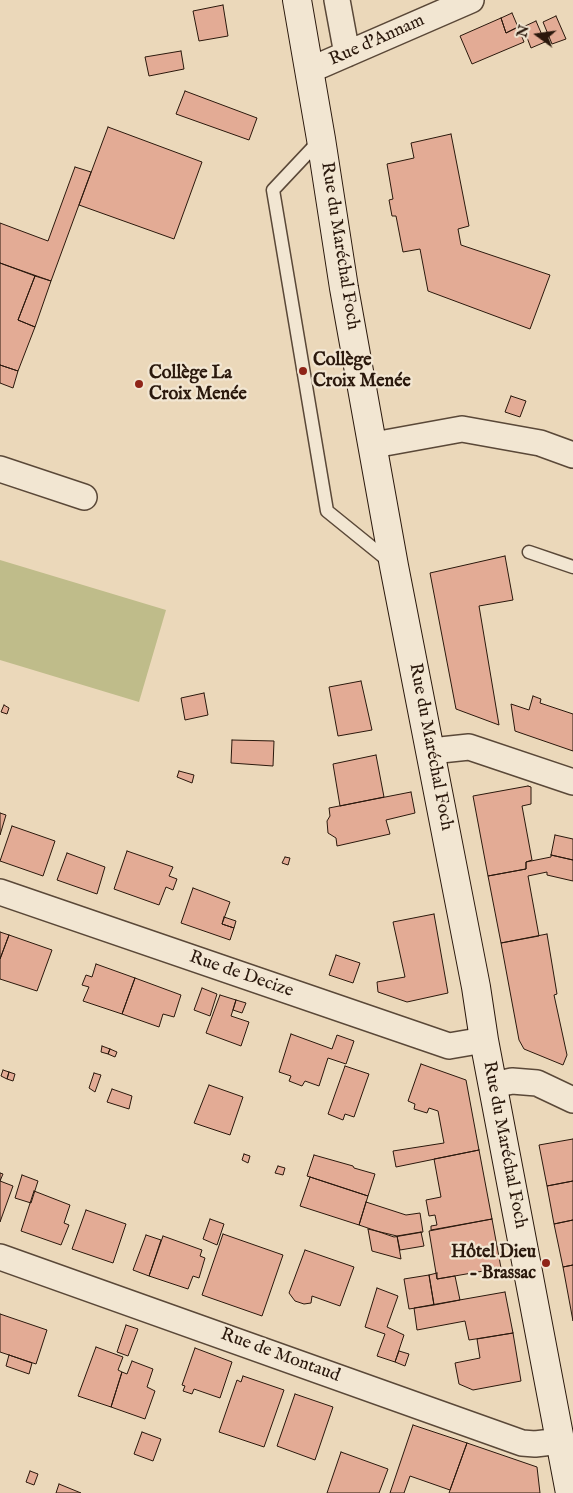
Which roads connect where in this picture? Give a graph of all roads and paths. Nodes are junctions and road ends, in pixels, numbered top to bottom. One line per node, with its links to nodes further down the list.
1 (297, 0): 5 (main road, Rue du Maréchal Foch)
2 (337, 0): 4 (street)
3 (471, 0): 4 (street, Rue d'Annam)
4 (347, 54): 5 (street, Rue d'Annam)
5 (310, 70): 6 (main road, Rue du Maréchal Foch)
6 (322, 138): 7 (main road, Rue du Maréchal Foch); 12 (lane)
7 (374, 445): 8 (street); 12 (main road, Rue du Maréchal Foch)
8 (573, 455)
9 (0, 469): 10 (street)
10 (84, 497)
11 (529, 552): 13 (lane)
12 (394, 566): 14 (main road, Rue du Maréchal Foch)
13 (573, 567)
14 (431, 751): 15 (street); 17 (main road, Rue du Maréchal Foch)
15 (573, 782)
16 (0, 892): 17 (street, Rue de Decize)
17 (484, 1040): 18 (main road, Rue du Maréchal Foch)
18 (493, 1085): 19 (street); 21 (main road, Rue du Maréchal Foch)
19 (573, 1100)
20 (0, 1258): 21 (street, Rue de Montaud)
21 (561, 1441): 22 (main road, Rue du Maréchal Foch)
22 (570, 1482)

